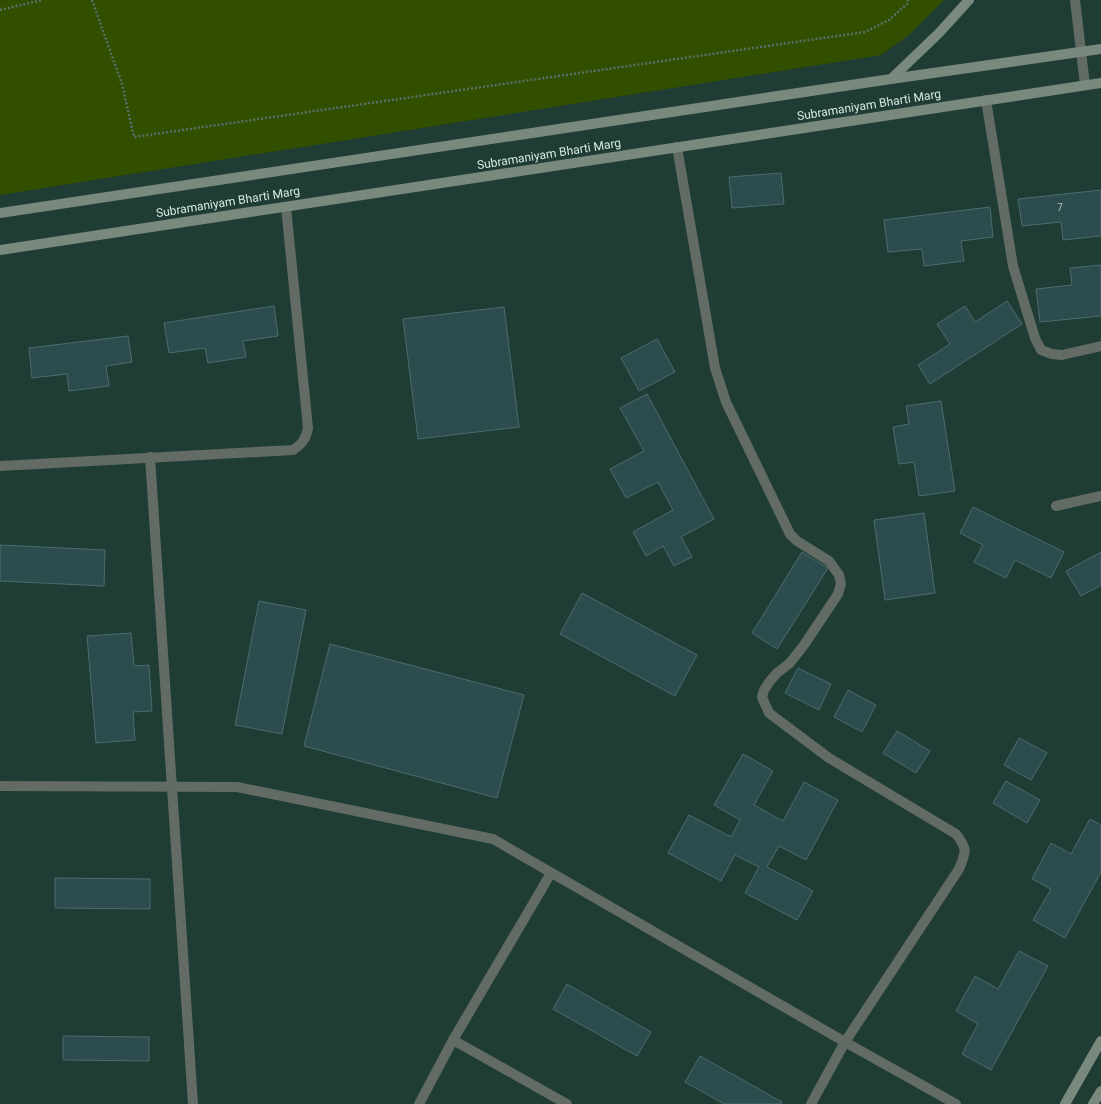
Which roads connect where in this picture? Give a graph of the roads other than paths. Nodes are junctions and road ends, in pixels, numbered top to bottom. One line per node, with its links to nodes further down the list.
1 (969, 0): 5 (main road)
2 (1075, 0): 4 (street)
3 (1101, 49): 4 (main road, Subramaniyam Bharti Marg)
4 (1082, 52): 5 (main road, Subramaniyam Bharti Marg); 7 (street)
5 (891, 79): 11 (main road, Subramaniyam Bharti Marg)
6 (1101, 83): 7 (main road, Subramaniyam Bharti Marg)
7 (1085, 85): 8 (main road, Subramaniyam Bharti Marg)
8 (986, 100): 9 (main road, Subramaniyam Bharti Marg); 13 (street)
9 (677, 148): 10 (main road, Subramaniyam Bharti Marg); 23 (street)
10 (286, 207): 12 (main road, Subramaniyam Bharti Marg); 14 (street)
11 (0, 212)
12 (0, 250)
13 (1101, 346)
14 (150, 457): 15 (street); 19 (street)
15 (0, 466)
16 (1101, 496): 17 (street)
17 (1056, 506)
18 (0, 786): 19 (street)
19 (172, 787): 20 (street); 25 (street)
20 (551, 873): 21 (street); 23 (street)
21 (454, 1040): 26 (street); 27 (street)
22 (1101, 1041): 30 (main road)
23 (845, 1042): 28 (street); 29 (street)
24 (1101, 1091): 31 (main road)
25 (192, 1104)
26 (419, 1104)
27 (567, 1104)
28 (811, 1104)
29 (956, 1104)
30 (1065, 1104)
31 (1093, 1104)

